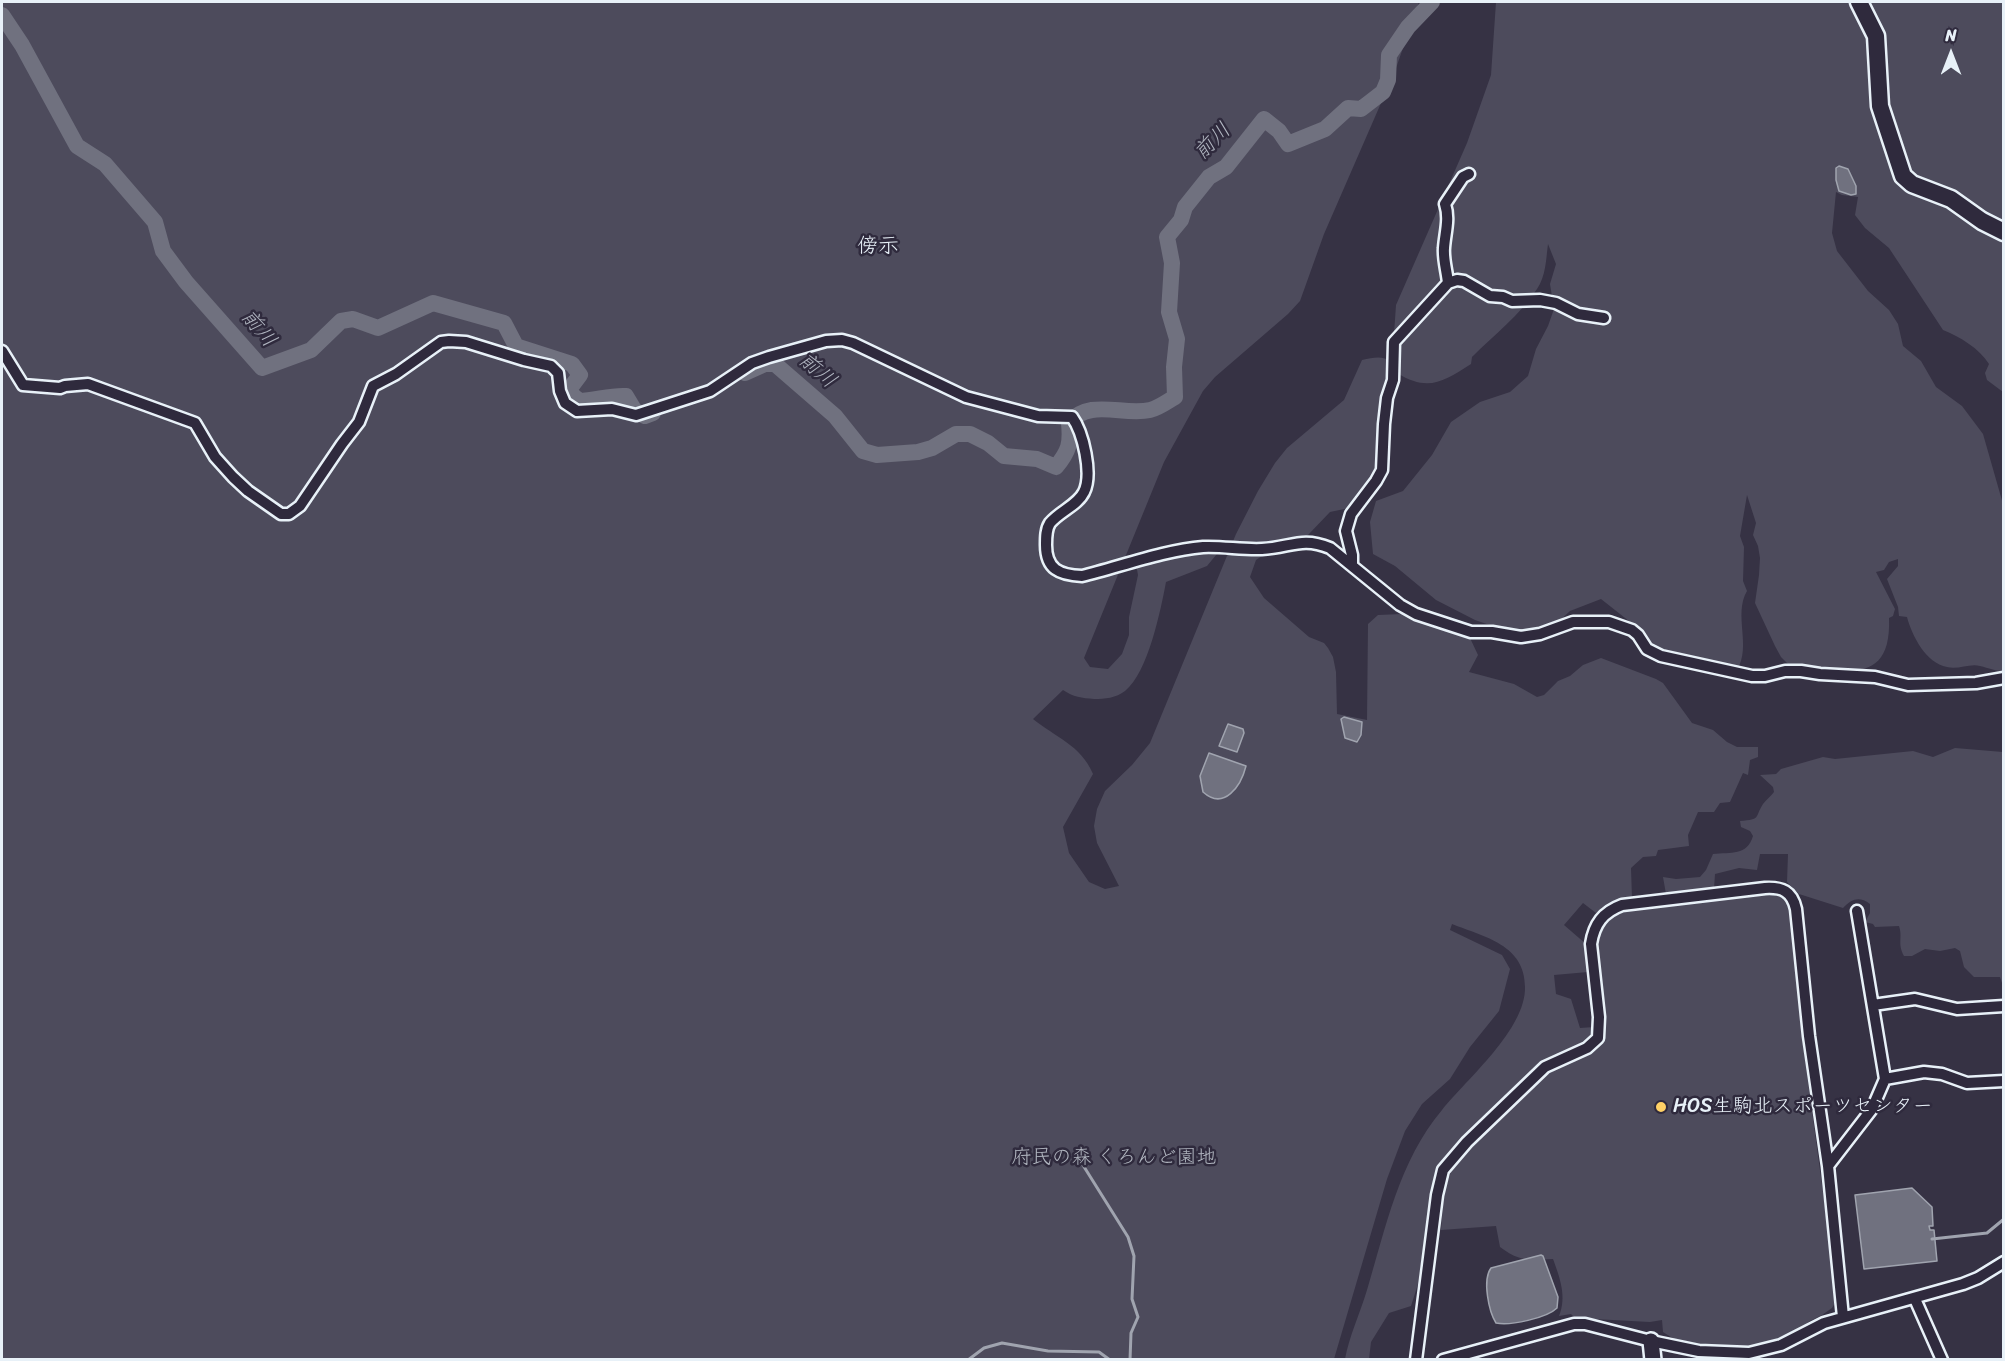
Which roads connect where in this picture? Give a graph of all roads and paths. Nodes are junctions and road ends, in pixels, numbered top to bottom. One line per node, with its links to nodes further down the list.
1 (1859, 2): 3 (main road)
2 (1469, 174): 4 (street)
3 (2004, 232)
4 (1448, 283): 5 (street); 7 (street)
5 (1604, 318)
6 (2, 351): 7 (street)
7 (1352, 566): 8 (street)
8 (2004, 678)
9 (1857, 911): 10 (street)
10 (1872, 1005): 11 (street); 12 (street)
11 (2004, 1006)
12 (1885, 1079): 13 (street); 14 (street)
13 (2004, 1081)
14 (1828, 1166): 17 (street); 19 (street)
15 (2004, 1262): 16 (street)
16 (1915, 1299): 17 (street); 22 (street)
17 (1843, 1317): 18 (street)
18 (1651, 1341): 20 (street); 21 (street)
19 (1416, 1359)
20 (1443, 1359)
21 (1653, 1359)
22 (1942, 1359)

